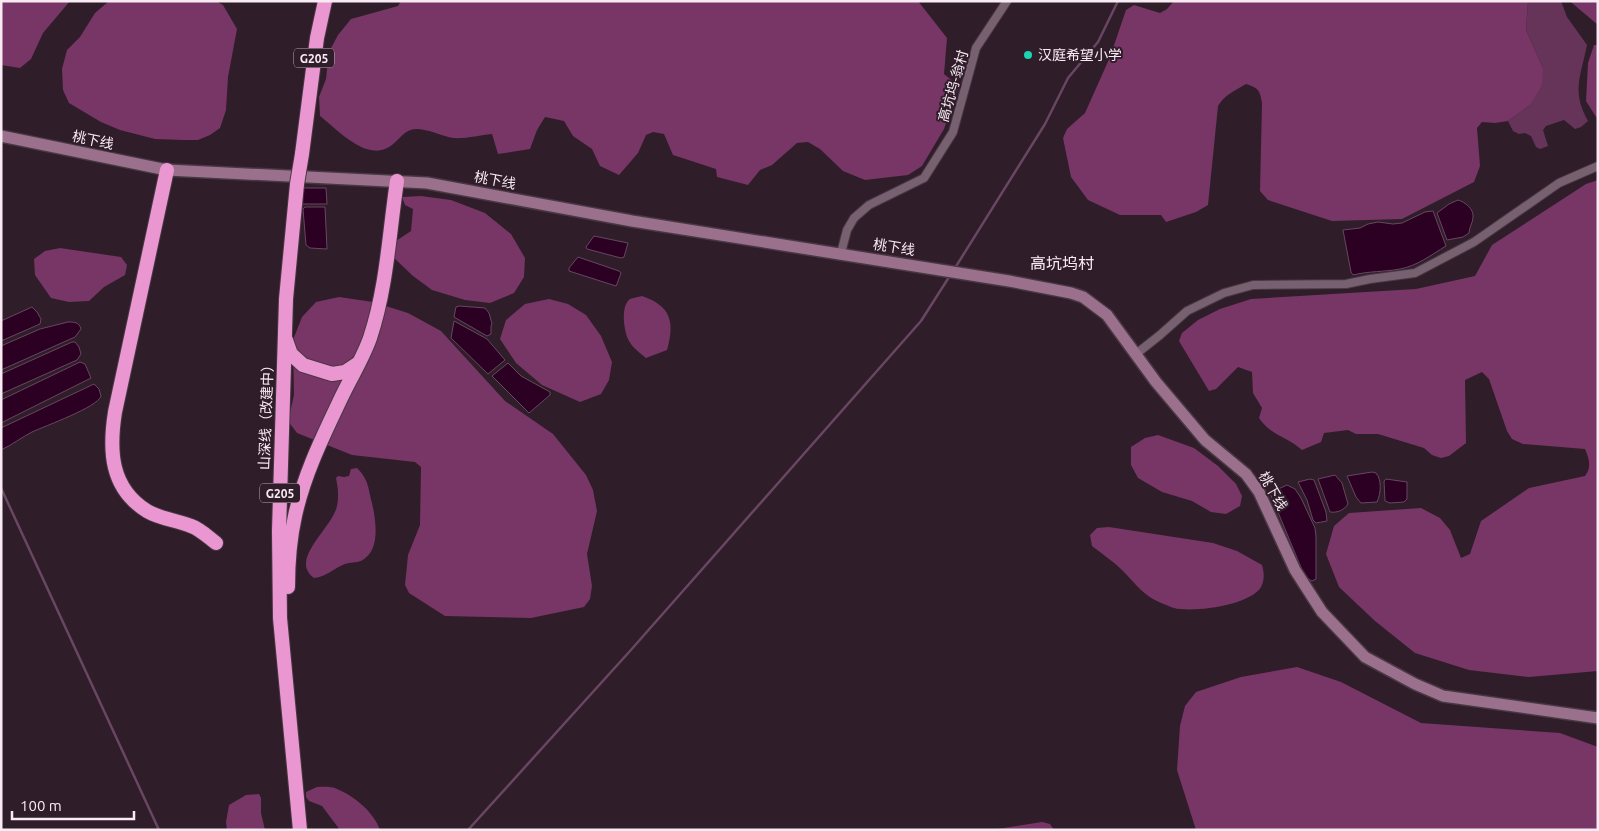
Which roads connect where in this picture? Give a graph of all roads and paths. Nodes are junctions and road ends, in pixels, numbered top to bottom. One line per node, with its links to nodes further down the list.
1 (325, 1): 8 (highway, 山深线（改建中） / G205, bridge)
2 (1007, 1): 7 (street, 高坑坞-翁村)
3 (1, 136): 5 (main road, 桃下线)
4 (1598, 166): 9 (street)
5 (167, 170): 6 (main road, 桃下线); 11 (highway)
6 (397, 181): 7 (main road, 桃下线); 10 (highway)
7 (841, 254): 9 (main road, 桃下线)
8 (285, 335): 10 (highway); 12 (highway, 山深线（改建中） / G205)
9 (1136, 354): 13 (main road, 桃下线)
10 (357, 364): 12 (highway)
11 (216, 543)
12 (286, 686): 14 (highway, 山深线（改建中） / G205)
13 (1598, 718)
14 (300, 830)

